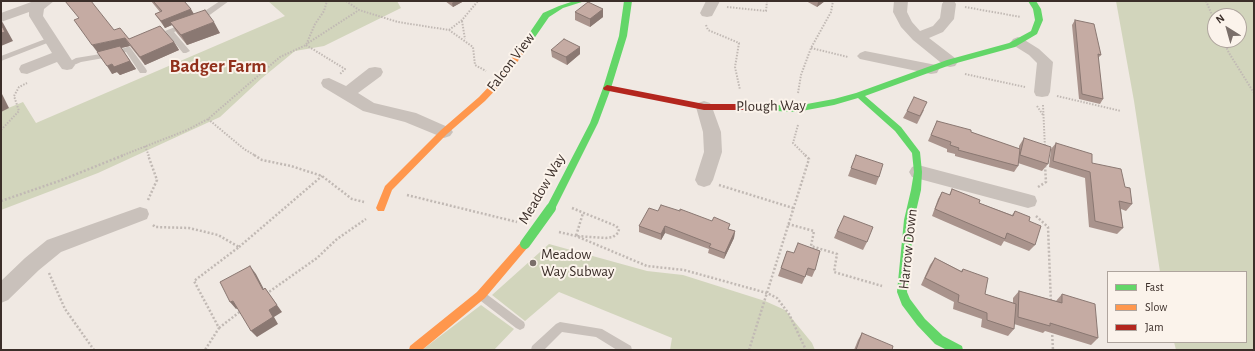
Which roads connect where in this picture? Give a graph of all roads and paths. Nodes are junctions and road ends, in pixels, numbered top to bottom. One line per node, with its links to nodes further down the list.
1 (225, 1): 26 (lane)
2 (327, 1): 23 (path)
3 (346, 1): 14 (path)
4 (478, 1): 16 (path)
5 (581, 1): 35 (street, Falcon View)
6 (628, 1): 37 (street, Meadow Way)
7 (766, 1): 13 (path)
8 (833, 1): 24 (path)
9 (901, 1): 19 (street)
10 (1032, 1): 17 (street)
11 (45, 2): 15 (street); 20 (street)
12 (949, 4): 17 (path); 19 (street)
13 (710, 6): 42 (path)
14 (359, 10): 18 (path); 23 (path)
15 (1, 18)
16 (462, 20): 18 (path); 21 (path)
17 (1039, 20): 22 (street, Plough Way)
18 (449, 30): 21 (path)
19 (918, 37): 30 (street)
20 (51, 40): 28 (lane); 29 (street)
21 (465, 40): 35 (path)
22 (1018, 42): 30 (street, Plough Way); 38 (street)
23 (306, 44): 36 (path); 45 (path)
24 (811, 48): 27 (path); 44 (path)
25 (1227, 48): 39 (path)
26 (186, 51)
27 (865, 56): 31 (street)
28 (1, 59)
29 (64, 60): 32 (lane); 34 (street)
30 (950, 62): 31 (street, Plough Way)
31 (931, 69): 41 (street, Plough Way)
32 (144, 71)
33 (376, 72): 40 (street)
34 (29, 76): 46 (path)
35 (501, 79): 47 (street, Falcon View)
36 (329, 83): 40 (street)
37 (607, 88): 43 (street, Plough Way); 55 (street, Meadow Way)
38 (1042, 92): 49 (path)
39 (1254, 93)
40 (347, 94): 47 (street)
41 (858, 95): 44 (street, Plough Way); 51 (street, Harrow Down)
42 (744, 106): 43 (street, Plough Way); 44 (street, Plough Way)
43 (704, 107): 53 (street)
44 (796, 109): 59 (path)
45 (208, 119): 48 (path); 52 (path)
46 (1, 130)
47 (444, 132): 58 (street, Falcon View)
48 (145, 146): 56 (path); 61 (path)
49 (1045, 153)
50 (1045, 160): 57 (path)
51 (918, 172): 57 (street); 68 (street, Harrow Down)
52 (322, 176): 58 (path); 66 (path)
53 (704, 180): 59 (path)
54 (412, 197): 62 (path)
55 (556, 199): 60 (path); 72 (street, Meadow Way, bridge)
56 (1, 201)
57 (1028, 201): 74 (path)
58 (381, 208): 71 (path)
59 (793, 208): 63 (path)
60 (582, 213): 65 (path); 65 (path)
61 (140, 214): 66 (path); 67 (street)
62 (524, 223)
63 (788, 224): 68 (path); 69 (path)
64 (554, 230): 65 (path)
65 (576, 236): 69 (path)
66 (239, 247): 77 (path)
67 (41, 256): 70 (street); 78 (path)
68 (902, 292): 85 (street, Harrow Down)
69 (767, 293): 83 (path); 84 (path)
70 (1, 294)
71 (265, 295)
72 (481, 295): 75 (lane); 80 (street, Meadow Way)
73 (245, 308): 77 (path)
74 (1051, 312)
75 (520, 325)
76 (1052, 327): 86 (path)
77 (219, 328): 79 (path)
78 (94, 350)
79 (205, 350)
80 (414, 350)
81 (536, 350): 82 (lane)
82 (627, 350)
83 (749, 350)
84 (806, 350)
85 (958, 350)
86 (1053, 350)

